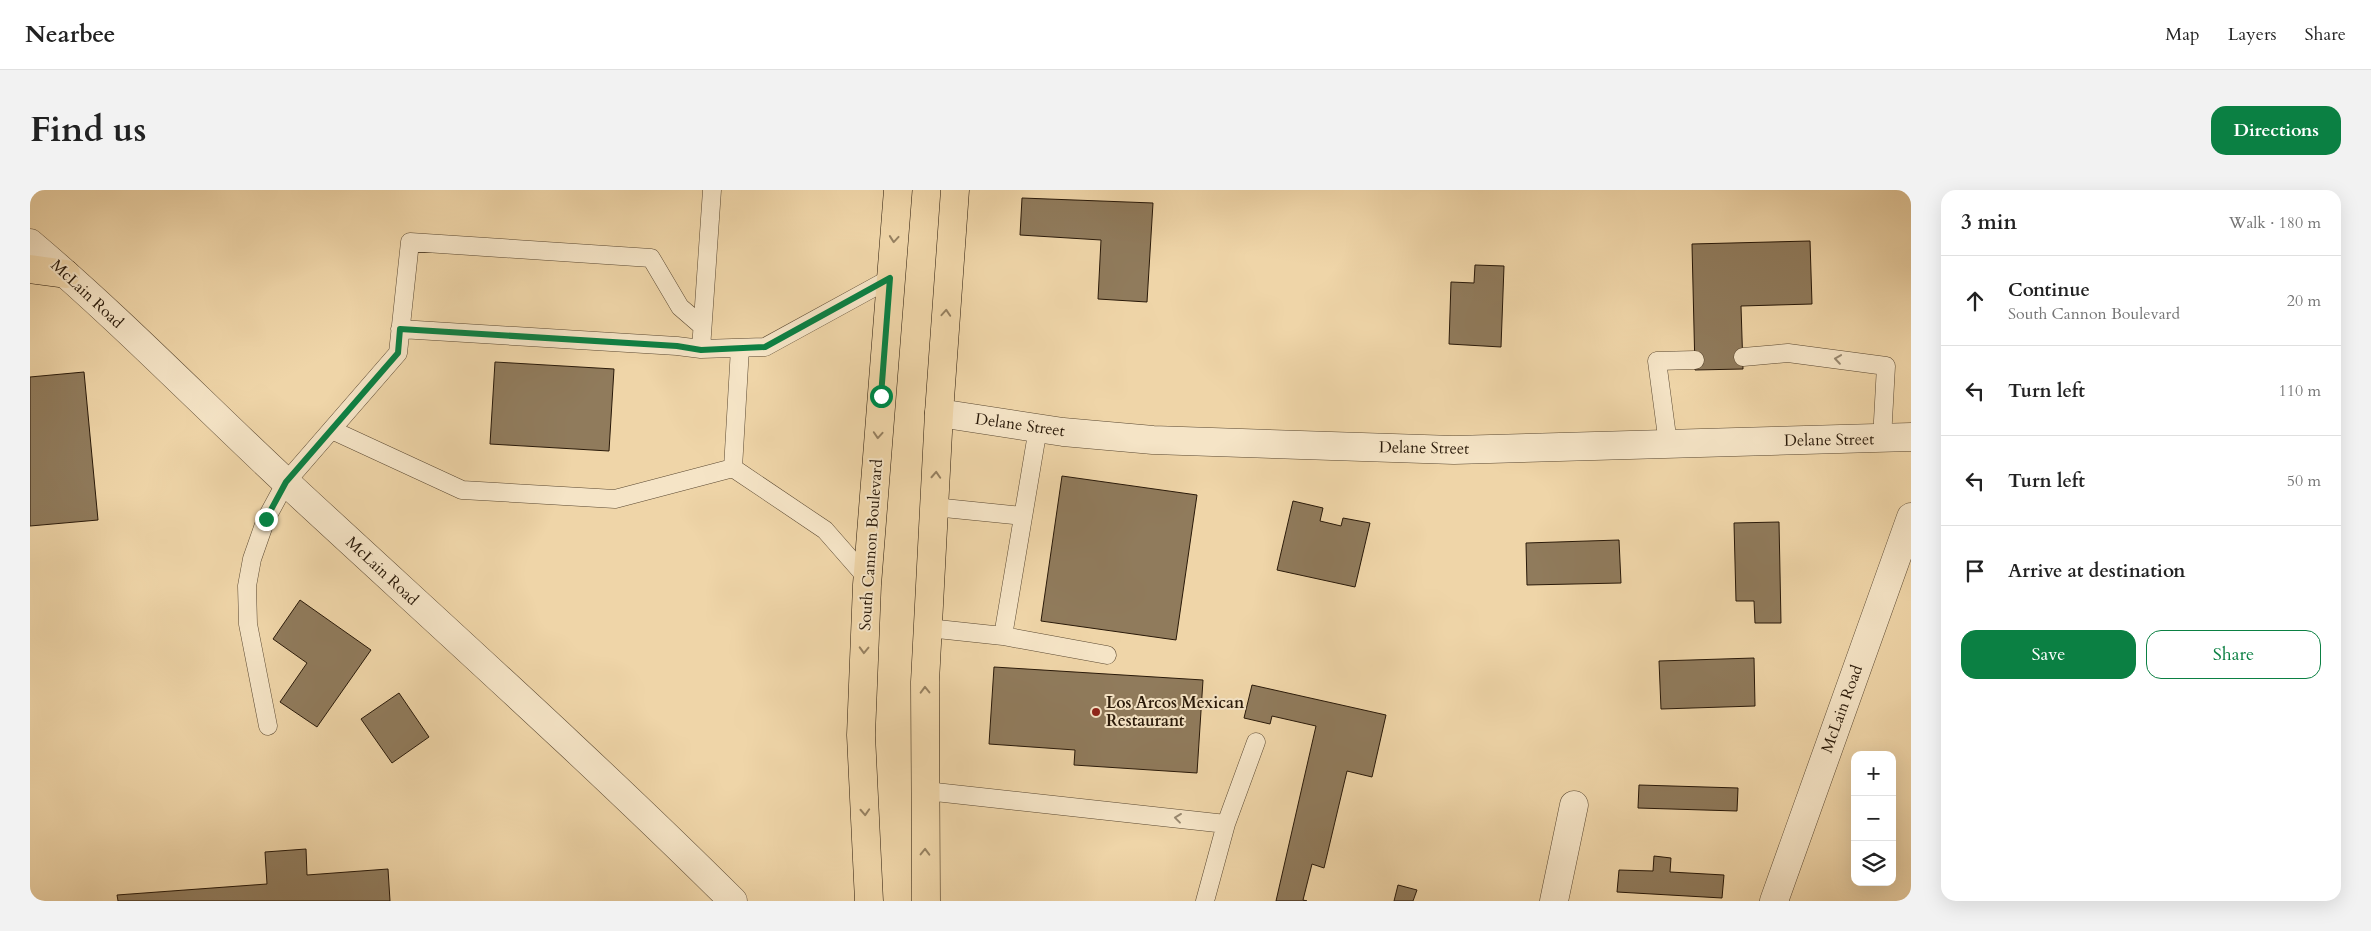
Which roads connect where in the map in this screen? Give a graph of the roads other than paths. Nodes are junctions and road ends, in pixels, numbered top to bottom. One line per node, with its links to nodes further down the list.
1 (712, 190): 8 (lane)
2 (898, 190): 7 (main road, South Cannon Boulevard, one-way to 7)
3 (955, 190): 14 (main road, one-way to 3)
4 (30, 243): 6 (street, McLain Road)
5 (30, 270): 6 (main road)
6 (66, 274): 21 (street, McLain Road)
7 (890, 278): 10 (lane); 25 (main road, South Cannon Boulevard, one-way to 25)
8 (702, 326): 9 (lane); 11 (lane)
9 (400, 329): 11 (lane); 16 (lane)
10 (740, 348): 11 (lane); 20 (lane)
11 (701, 350)
12 (1743, 357): 18 (lane, one-way to 12)
13 (1695, 360): 19 (lane)
14 (939, 413): 15 (street, Delane Street); 22 (main road, one-way to 14)
15 (1038, 428): 19 (street, Delane Street); 23 (lane)
16 (332, 430): 20 (lane); 21 (lane)
17 (1911, 437): 18 (street, Delane Street)
18 (1882, 439): 19 (street, Delane Street)
19 (1668, 444)
20 (733, 468): 25 (lane)
21 (286, 482): 29 (lane); 34 (street, McLain Road)
22 (934, 507): 23 (lane); 26 (main road)
23 (1023, 516): 27 (lane)
24 (1911, 517): 39 (street, McLain Road)
25 (867, 578): 35 (main road, South Cannon Boulevard, one-way to 35)
26 (928, 628): 27 (lane); 31 (main road, one-way to 26)
27 (1003, 636): 28 (lane)
28 (1108, 655)
29 (268, 726)
30 (1256, 742): 33 (lane)
31 (926, 791): 33 (lane, one-way to 31); 36 (main road, one-way to 31)
32 (1574, 805): 38 (street)
33 (1226, 824): 37 (lane)
34 (733, 901)
35 (869, 901)
36 (926, 901)
37 (1205, 901)
38 (1554, 901)
39 (1774, 901)

